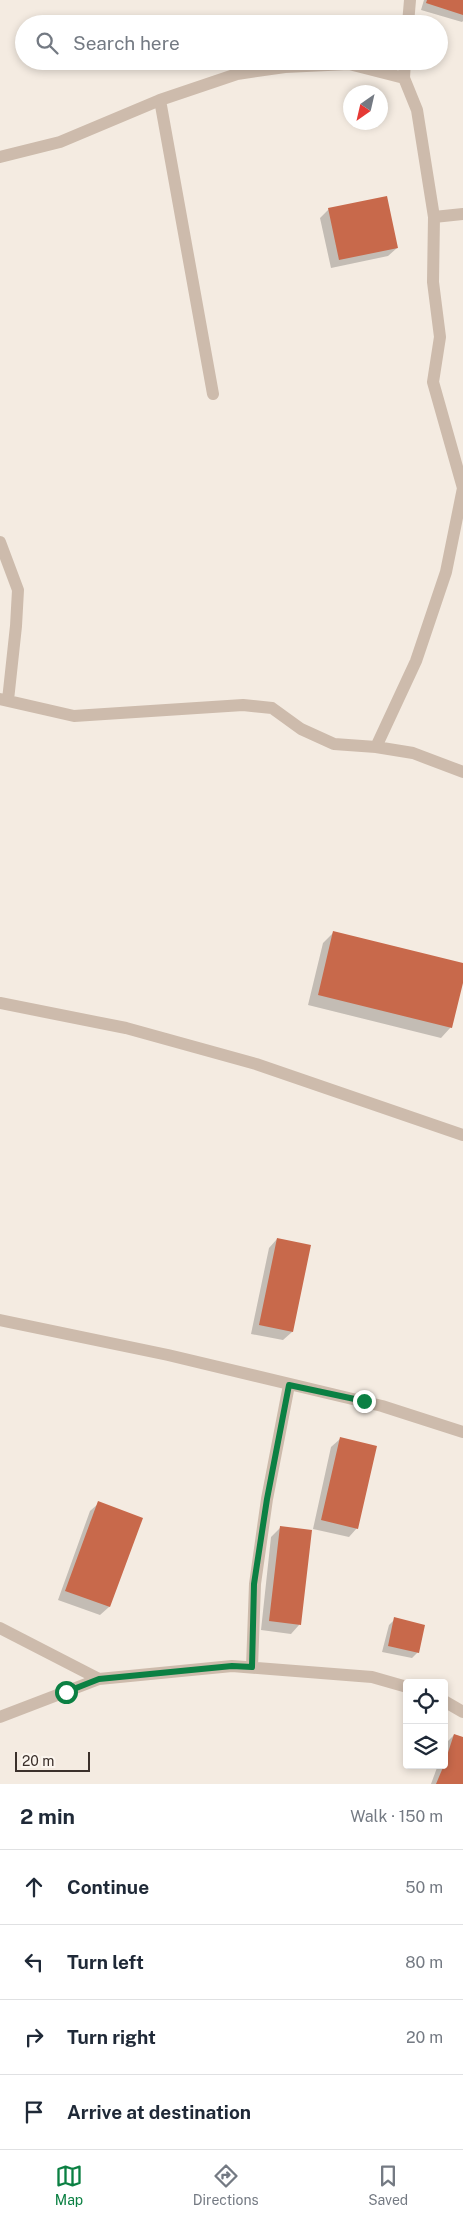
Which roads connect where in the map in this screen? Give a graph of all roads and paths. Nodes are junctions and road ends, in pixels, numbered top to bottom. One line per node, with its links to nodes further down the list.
1 (410, 0): 2 (street)
2 (409, 15)
3 (264, 70): 7 (street)
4 (373, 70): 6 (street)
5 (404, 70): 6 (street)
6 (404, 78): 10 (street)
7 (160, 100): 8 (street); 11 (street)
8 (0, 157)
9 (463, 214): 10 (street)
10 (434, 217): 12 (street)
11 (213, 394)
12 (463, 488): 15 (street)
13 (0, 542): 14 (street)
14 (4, 700): 15 (street)
15 (376, 746): 16 (street)
16 (463, 772)
17 (0, 1003): 18 (street)
18 (463, 1135)
19 (0, 1320): 20 (street)
20 (289, 1385): 21 (street); 23 (street)
21 (463, 1432)
22 (0, 1628): 24 (street)
23 (252, 1667): 24 (street); 25 (street)
24 (99, 1679): 28 (street)
25 (403, 1686)
26 (448, 1703): 27 (street)
27 (463, 1712)
28 (0, 1717)

